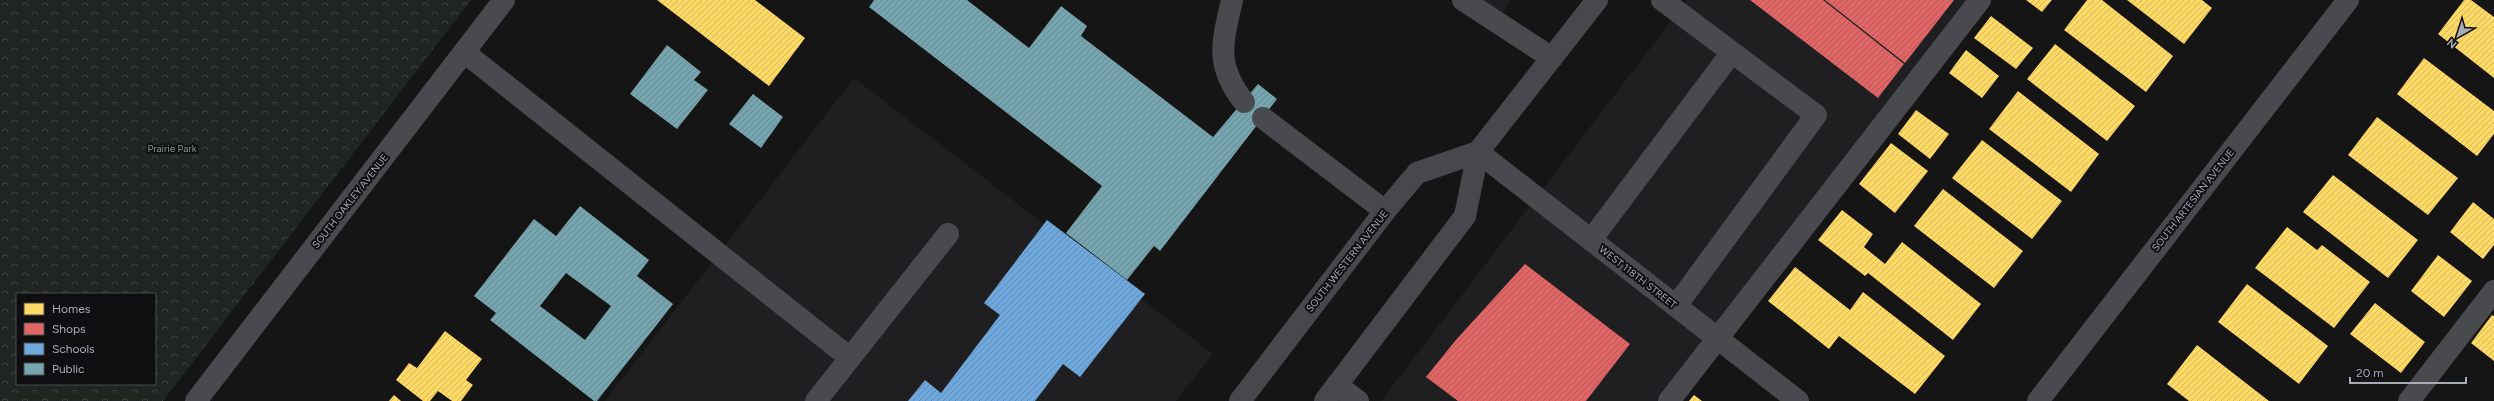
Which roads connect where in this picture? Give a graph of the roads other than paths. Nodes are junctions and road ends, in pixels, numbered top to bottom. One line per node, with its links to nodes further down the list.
1 (504, 0): 8 (street, SOUTH OAKLEY AVENUE)
2 (1232, 0): 11 (street)
3 (1463, 0): 10 (street)
4 (1597, 0): 10 (main road)
5 (1662, 0): 9 (street)
6 (1980, 0): 19 (street)
7 (2348, 0): 28 (street, SOUTH ARTESIAN AVENUE)
8 (464, 52): 20 (street); 22 (street, SOUTH OAKLEY AVENUE)
9 (1732, 52): 16 (street); 18 (street)
10 (1552, 58): 13 (main road)
11 (1244, 102)
12 (1263, 118): 14 (street)
13 (1478, 152): 14 (main road, SOUTH WESTERN AVENUE); 16 (street, WEST 118TH STREET); 21 (main road)
14 (1385, 211): 24 (main road, SOUTH WESTERN AVENUE)
15 (948, 234): 20 (street)
16 (1590, 240): 18 (street, WEST 118TH STREET)
17 (2494, 291): 29 (street)
18 (1676, 306): 19 (street, WEST 118TH STREET)
19 (1718, 339): 26 (street); 27 (street, WEST 118TH STREET)
20 (850, 358): 23 (street)
21 (1331, 393): 25 (street)
22 (196, 401)
23 (816, 401)
24 (1240, 401)
25 (1358, 401)
26 (1669, 401)
27 (1798, 401)
28 (2038, 401)
29 (2409, 401)

